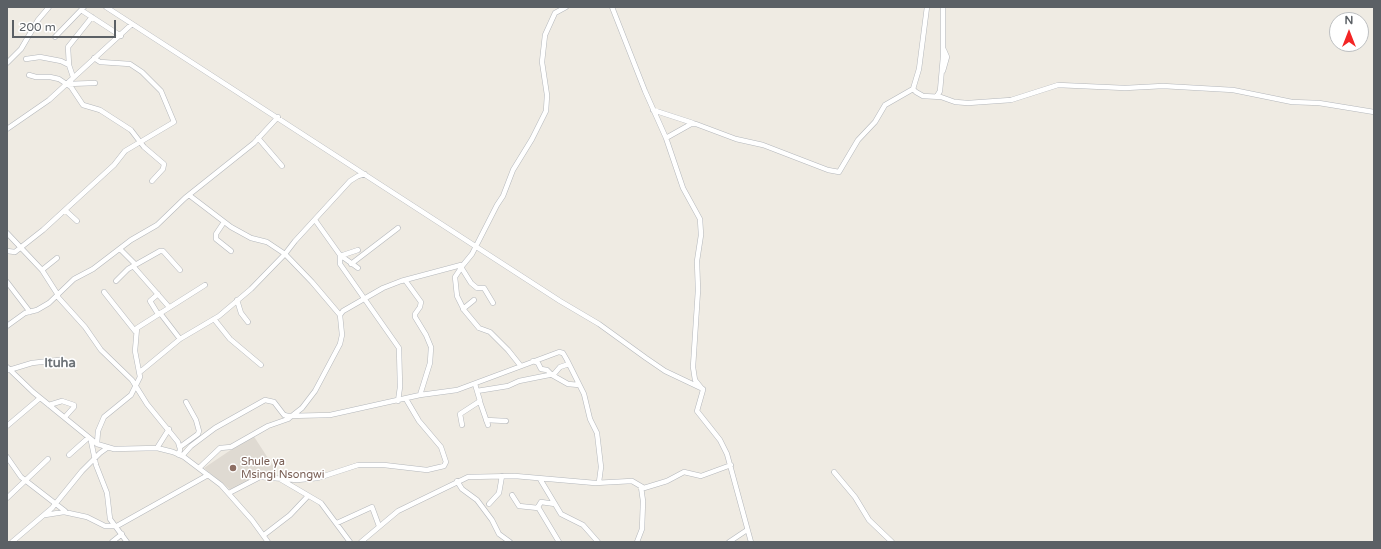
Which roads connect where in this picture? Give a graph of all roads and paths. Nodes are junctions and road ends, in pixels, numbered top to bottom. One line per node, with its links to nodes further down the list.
1 (49, 7): 14 (street)
2 (106, 7): 9 (street)
3 (566, 7): 40 (street)
4 (612, 7): 22 (street)
5 (927, 7): 20 (street)
6 (943, 7): 21 (street)
7 (82, 8): 8 (street); 11 (street)
8 (92, 17): 10 (street); 15 (street)
9 (132, 24): 10 (street); 24 (street)
10 (121, 36): 12 (street)
11 (55, 37)
12 (94, 58): 17 (street); 29 (street)
13 (26, 59): 15 (street)
14 (7, 63)
15 (69, 65): 17 (street)
16 (29, 75): 19 (street)
17 (73, 77): 19 (street)
18 (95, 83): 19 (street)
19 (67, 84): 26 (street); 29 (street)
20 (913, 89): 21 (street); 25 (street)
21 (937, 96): 23 (street)
22 (653, 110): 25 (street); 28 (street)
23 (1374, 112)
24 (278, 117): 27 (street); 31 (street)
25 (694, 124): 28 (street)
26 (7, 129)
27 (258, 138): 30 (street); 33 (street)
28 (666, 138): 87 (street)
29 (139, 142): 32 (street); 34 (street)
30 (282, 166)
31 (365, 174): 35 (street); 40 (street)
32 (152, 181)
33 (189, 194): 37 (street); 42 (street)
34 (65, 210): 36 (street); 41 (street)
35 (315, 220): 46 (street); 47 (street)
36 (77, 221)
37 (224, 222): 45 (street); 46 (street)
38 (398, 228): 49 (street)
39 (7, 233): 41 (street)
40 (476, 246): 51 (street); 87 (street)
41 (19, 248): 44 (street); 53 (street)
42 (120, 248): 50 (street); 61 (street)
43 (358, 250): 47 (street)
44 (7, 251)
45 (231, 251)
46 (286, 254): 62 (street); 70 (street)
47 (340, 255): 49 (street); 63 (street)
48 (57, 258): 53 (street)
49 (351, 264): 52 (street)
50 (134, 265): 54 (street); 56 (street); 60 (street)
51 (462, 266): 55 (street); 65 (street); 67 (street)
52 (358, 268)
53 (42, 270): 61 (street)
54 (180, 270)
55 (405, 280): 63 (street); 89 (street)
56 (116, 281)
57 (7, 282): 68 (street)
58 (205, 285): 66 (street)
59 (104, 292): 74 (street)
60 (158, 294): 66 (street); 69 (street)
61 (57, 295): 68 (street); 86 (street)
62 (237, 300): 71 (street); 72 (street)
63 (364, 300): 70 (street); 92 (street)
64 (474, 300): 67 (street)
65 (493, 303)
66 (169, 307): 69 (street)
67 (463, 309): 80 (street)
68 (30, 312): 73 (street)
69 (159, 313): 74 (street); 75 (street)
70 (340, 315): 97 (street)
71 (214, 319): 75 (street); 79 (street)
72 (248, 322)
73 (7, 326)
74 (135, 331): 82 (street)
75 (180, 339): 82 (street)
76 (59, 360): 81 (street)
77 (533, 361): 78 (street); 80 (street); 83 (street)
78 (569, 364): 83 (street); 85 (street)
79 (261, 365)
80 (520, 365): 84 (street)
81 (8, 369): 90 (street)
82 (140, 372): 86 (street)
83 (552, 375): 85 (street); 88 (street)
84 (475, 384): 88 (street); 89 (street)
85 (579, 385): 121 (street)
86 (137, 387): 101 (street); 103 (street)
87 (703, 389): 112 (street)
88 (477, 391): 94 (street)
89 (420, 396): 91 (street)
90 (40, 398): 95 (street); 100 (street)
91 (406, 399): 92 (street); 117 (street)
92 (398, 401): 97 (street)
93 (186, 402): 104 (street)
94 (480, 402): 98 (street); 99 (street)
95 (49, 405): 96 (street); 96 (street)
96 (65, 417): 102 (street)
97 (293, 417): 108 (street); 113 (street)
98 (506, 421)
99 (462, 425)
100 (7, 426)
101 (169, 429): 104 (street); 106 (street)
102 (90, 439): 103 (street); 107 (street); 111 (street)
103 (97, 444): 105 (street)
104 (180, 447): 108 (street)
105 (107, 448): 106 (street); 111 (street)
106 (156, 448): 108 (street)
107 (69, 455)
108 (180, 455): 113 (street)
109 (7, 457): 119 (street)
110 (48, 459): 119 (street)
111 (94, 459): 127 (street); 135 (street)
112 (731, 465): 122 (street); 137 (street)
113 (199, 468): 115 (street)
114 (834, 472): 152 (street)
115 (208, 475): 123 (street); 133 (street)
116 (502, 476): 118 (street); 120 (street); 128 (street)
117 (280, 479): 123 (street); 125 (street)
118 (540, 479): 121 (street); 129 (street)
119 (26, 481): 126 (street); 127 (street)
120 (457, 481): 136 (street); 146 (street)
121 (599, 482): 122 (street)
122 (642, 487): 149 (street)
123 (229, 493): 139 (street)
124 (512, 495): 130 (street)
125 (308, 496): 134 (street); 139 (street)
126 (7, 497)
127 (55, 504): 131 (street); 132 (street)
128 (489, 504)
129 (555, 504): 130 (street); 148 (street)
130 (538, 508): 147 (street)
131 (67, 512): 132 (street); 135 (street)
132 (45, 515): 140 (street)
133 (125, 521): 135 (street); 138 (street)
134 (337, 523): 136 (street); 144 (street)
135 (113, 526): 138 (street)
136 (379, 526): 145 (street)
137 (747, 530): 150 (street); 151 (street)
138 (121, 533): 141 (street); 142 (street)
139 (264, 535): 143 (street)
140 (12, 542)
141 (112, 542)
142 (127, 542)
143 (268, 542)
144 (350, 542)
145 (361, 542)
146 (510, 542)
147 (559, 542)
148 (598, 542)
149 (637, 542)
150 (729, 542)
151 (750, 542)
152 (892, 542)

